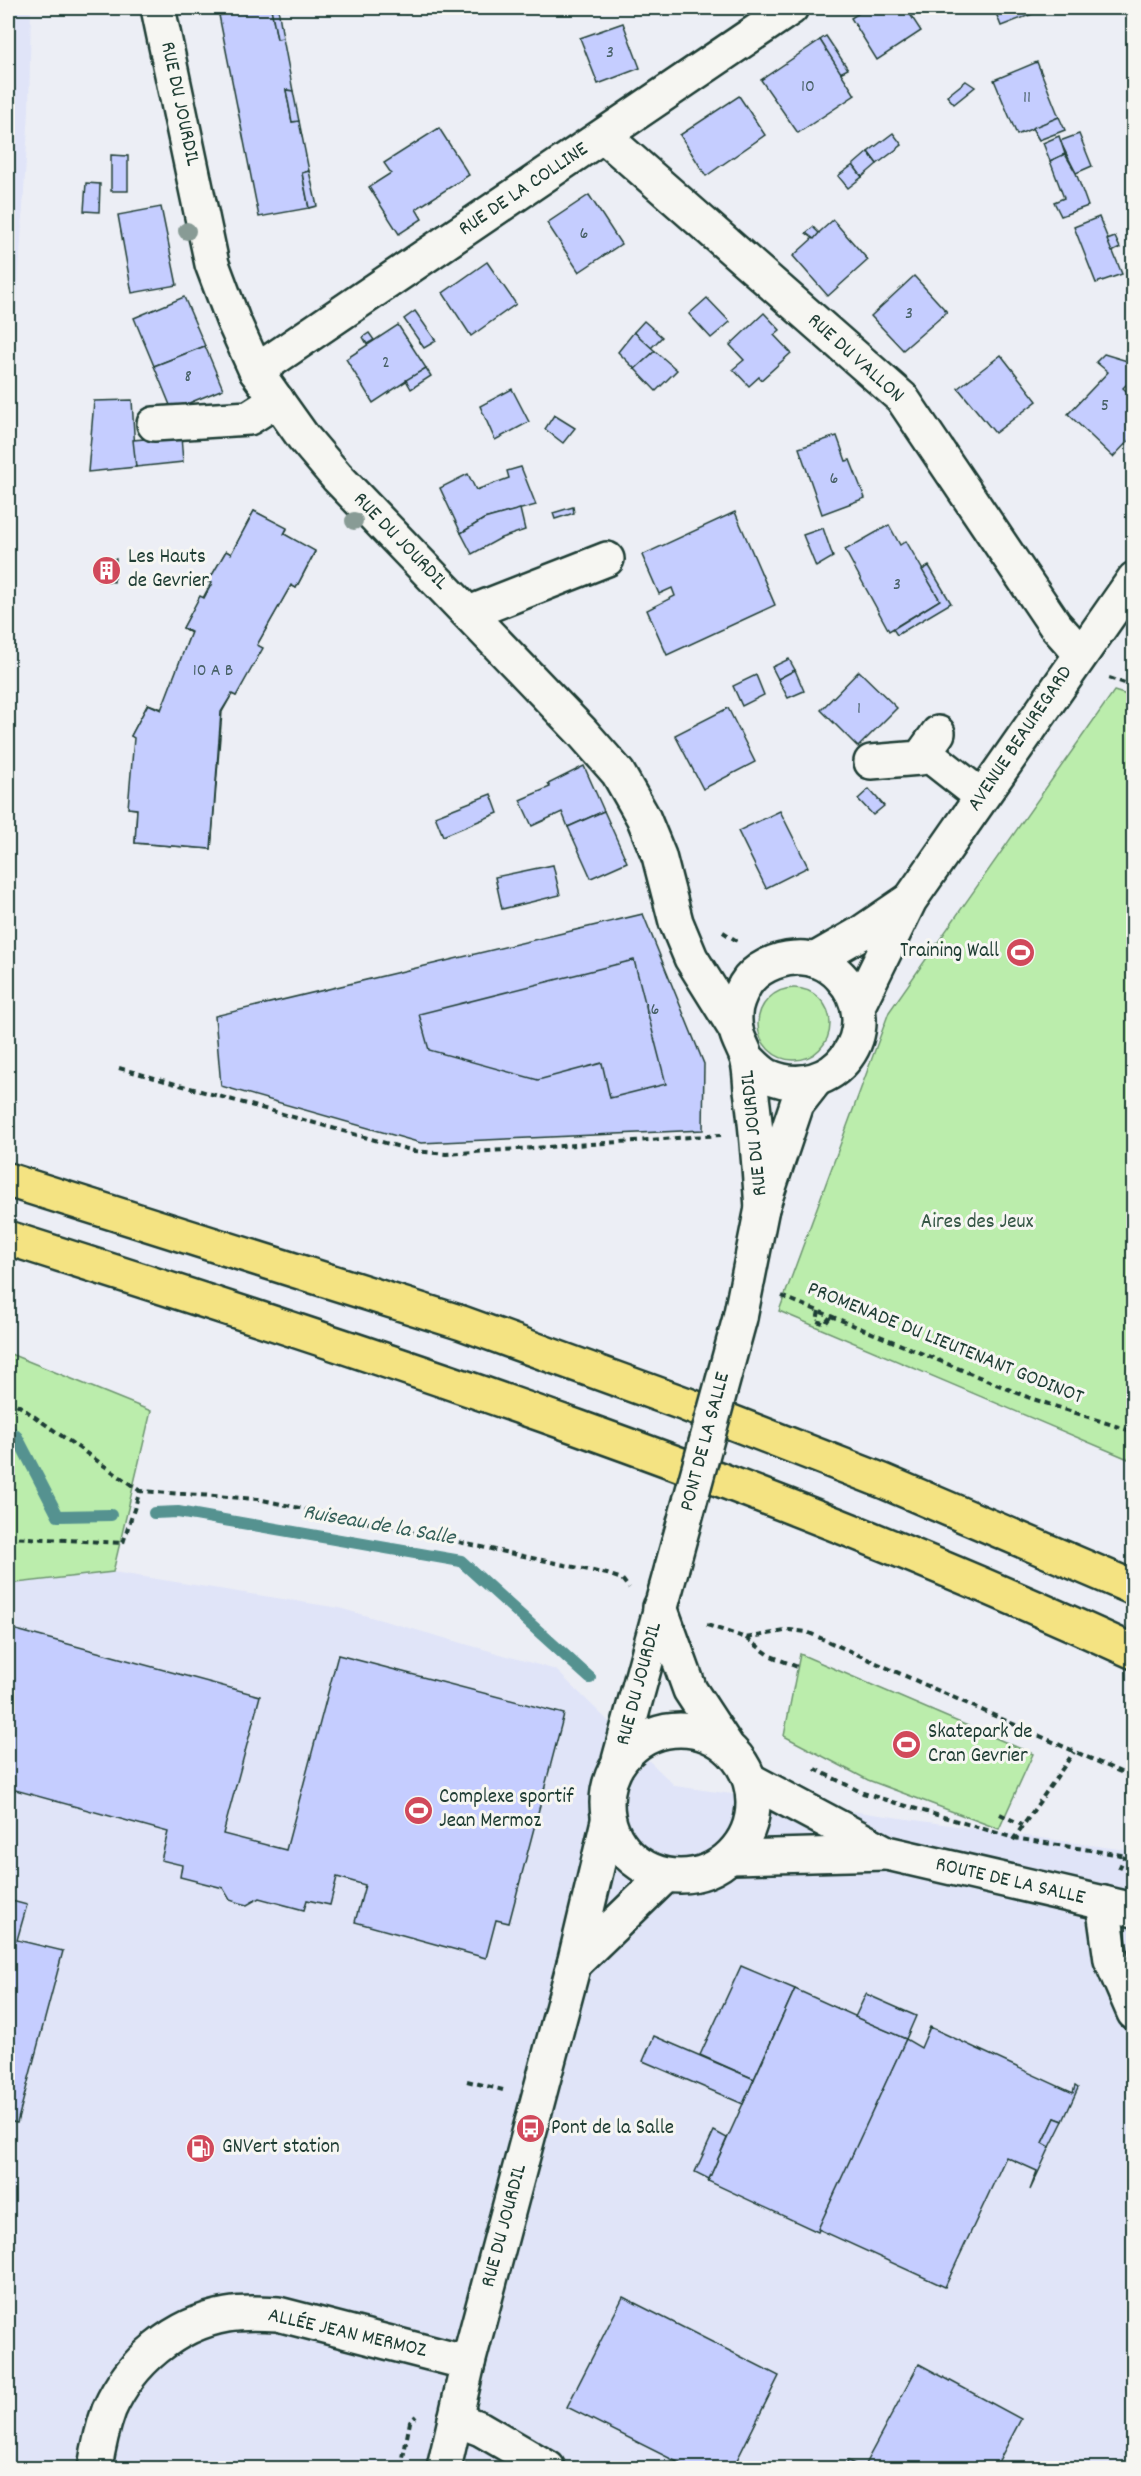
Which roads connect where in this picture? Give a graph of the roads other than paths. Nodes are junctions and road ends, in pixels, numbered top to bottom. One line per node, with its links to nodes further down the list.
1 (158, 8): 4 (street, RUE DU JOURDIL)
2 (790, 8): 3 (street, RUE DE LA COLLINE)
3 (604, 136): 4 (street, RUE DE LA COLLINE); 10 (street, RUE DU VALLON)
4 (256, 371): 5 (street, RUE DU JOURDIL)
5 (277, 400): 6 (street); 9 (street, RUE DU JOURDIL)
6 (154, 424)
7 (607, 559): 9 (street)
8 (1134, 579): 10 (street, AVENUE BEAUREGARD)
9 (469, 613): 16 (street, RUE DU JOURDIL)
10 (1080, 653): 12 (street, AVENUE BEAUREGARD)
11 (870, 762): 12 (street)
12 (981, 796): 13 (street, AVENUE BEAUREGARD)
13 (910, 900): 14 (street, AVENUE BEAUREGARD); 15 (street, AVENUE BEAUREGARD)
14 (814, 960): 15 (street); 16 (street)
15 (858, 1006): 17 (street)
16 (741, 1044): 17 (street); 19 (street, RUE DU JOURDIL)
17 (815, 1081): 19 (street, RUE DU JOURDIL)
18 (8, 1180): 23 (highway)
19 (762, 1208): 21 (street, RUE DU JOURDIL)
20 (8, 1238): 25 (highway)
21 (740, 1318): 22 (street, PONT DE LA SALLE, bridge)
22 (672, 1567): 24 (street, RUE DU JOURDIL)
23 (1134, 1588)
24 (648, 1601): 26 (street, RUE DU JOURDIL); 27 (street, RUE DU JOURDIL)
25 (1134, 1652)
26 (726, 1745): 27 (street); 28 (street)
27 (619, 1760): 29 (street)
28 (750, 1780): 30 (street, ROUTE DE LA SALLE); 31 (street)
29 (608, 1821): 32 (street); 34 (street, RUE DU JOURDIL)
30 (887, 1853): 31 (street, ROUTE DE LA SALLE); 33 (street, ROUTE DE LA SALLE)
31 (732, 1857): 32 (street)
32 (665, 1876): 34 (street)
33 (1118, 1906): 35 (street)
34 (574, 1964): 36 (street, RUE DU JOURDIL)
35 (1134, 2013)
36 (468, 2363): 37 (street, RUE DU JOURDIL); 38 (street, ALLÉE JEAN MERMOZ)
37 (455, 2419): 39 (street, RUE DU JOURDIL); 40 (street)
38 (94, 2469)
39 (444, 2469)
40 (548, 2469)

